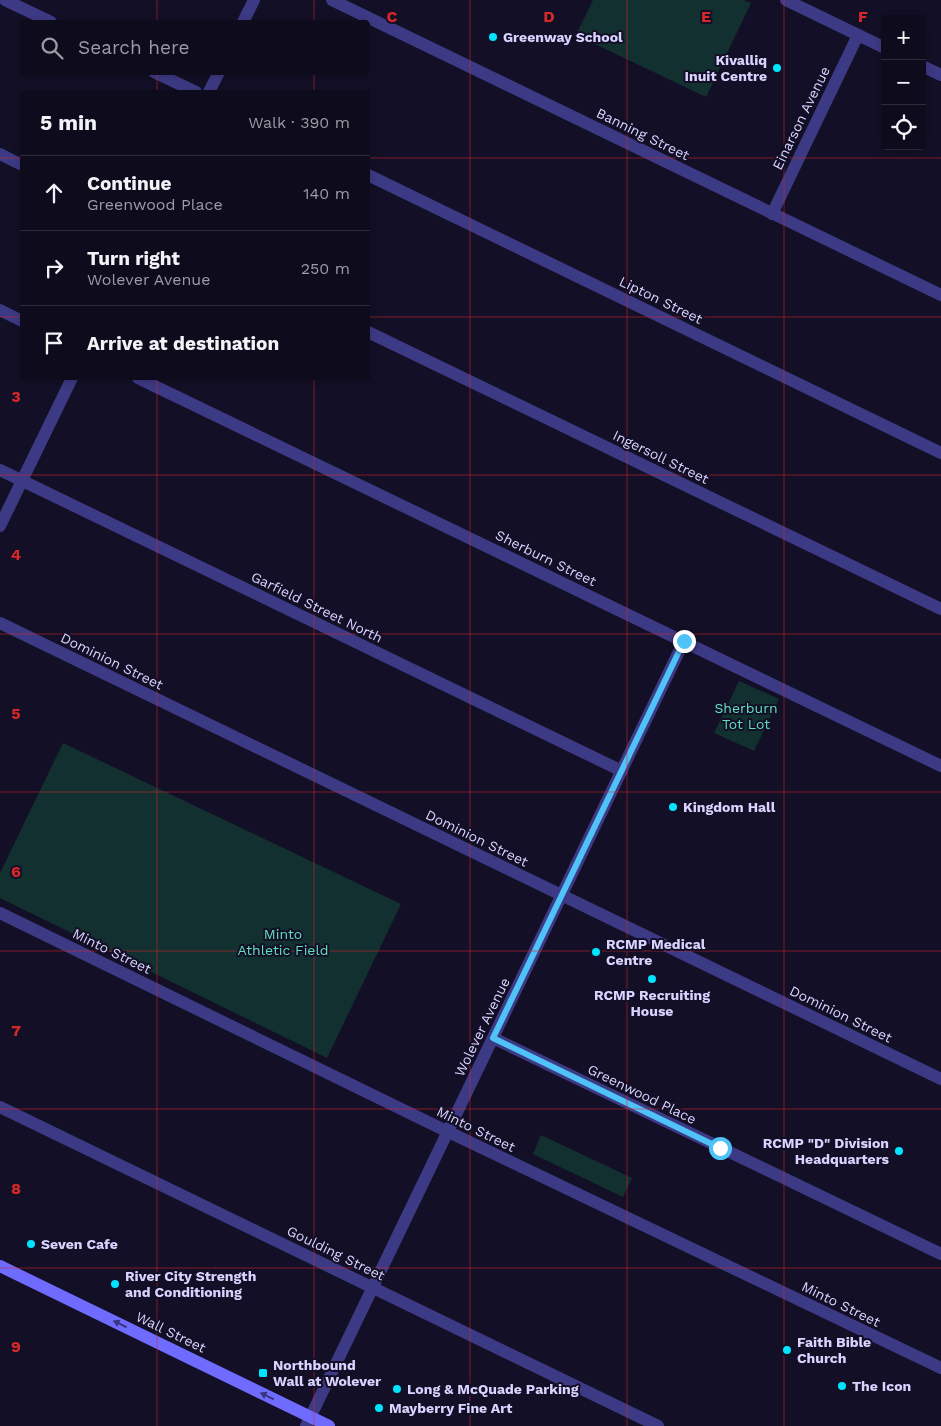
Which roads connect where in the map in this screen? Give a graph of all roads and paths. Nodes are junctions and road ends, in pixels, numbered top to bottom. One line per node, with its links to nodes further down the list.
1 (5, 0): 5 (street)
2 (254, 0): 6 (street)
3 (332, 0): 18 (street, Banning Street)
4 (786, 0): 7 (street)
5 (47, 20)
6 (244, 20)
7 (858, 35): 8 (street); 18 (street, Einarson Avenue)
8 (881, 46)
9 (926, 68): 12 (street)
10 (160, 75): 13 (street)
11 (218, 75): 14 (street)
12 (941, 75)
13 (192, 90)
14 (210, 90)
15 (0, 154): 16 (street)
16 (20, 164)
17 (370, 177): 25 (street, Lipton Street)
18 (772, 214): 19 (street, Banning Street)
19 (941, 295)
20 (0, 310): 21 (street)
21 (20, 320)
22 (370, 333): 29 (street, Ingersoll Street)
23 (71, 380): 27 (street)
24 (142, 380): 31 (street, Sherburn Street)
25 (941, 453)
26 (0, 470): 27 (street, Garfield Street North)
27 (22, 481): 28 (street); 33 (street, Garfield Street North)
28 (0, 526)
29 (941, 609)
30 (0, 623): 34 (street, Dominion Street)
31 (684, 641): 32 (street, Sherburn Street); 33 (street, Wolever Avenue)
32 (941, 766)
33 (622, 771): 34 (street, Wolever Avenue)
34 (562, 896): 36 (street, Wolever Avenue); 37 (street, Dominion Street)
35 (0, 913): 39 (street, Minto Street)
36 (493, 1038): 39 (street, Wolever Avenue); 40 (street, Greenwood Place)
37 (941, 1079)
38 (0, 1107): 42 (street, Goulding Street)
39 (448, 1132): 42 (street, Wolever Avenue); 43 (street, Minto Street)
40 (941, 1254)
41 (0, 1266): 44 (main road, Wall Street, one-way to 41)
42 (372, 1288): 44 (street, Wolever Avenue); 46 (street, Goulding Street)
43 (941, 1368)
44 (308, 1421): 45 (main road, Wall Street)
45 (329, 1426)
46 (658, 1426)

